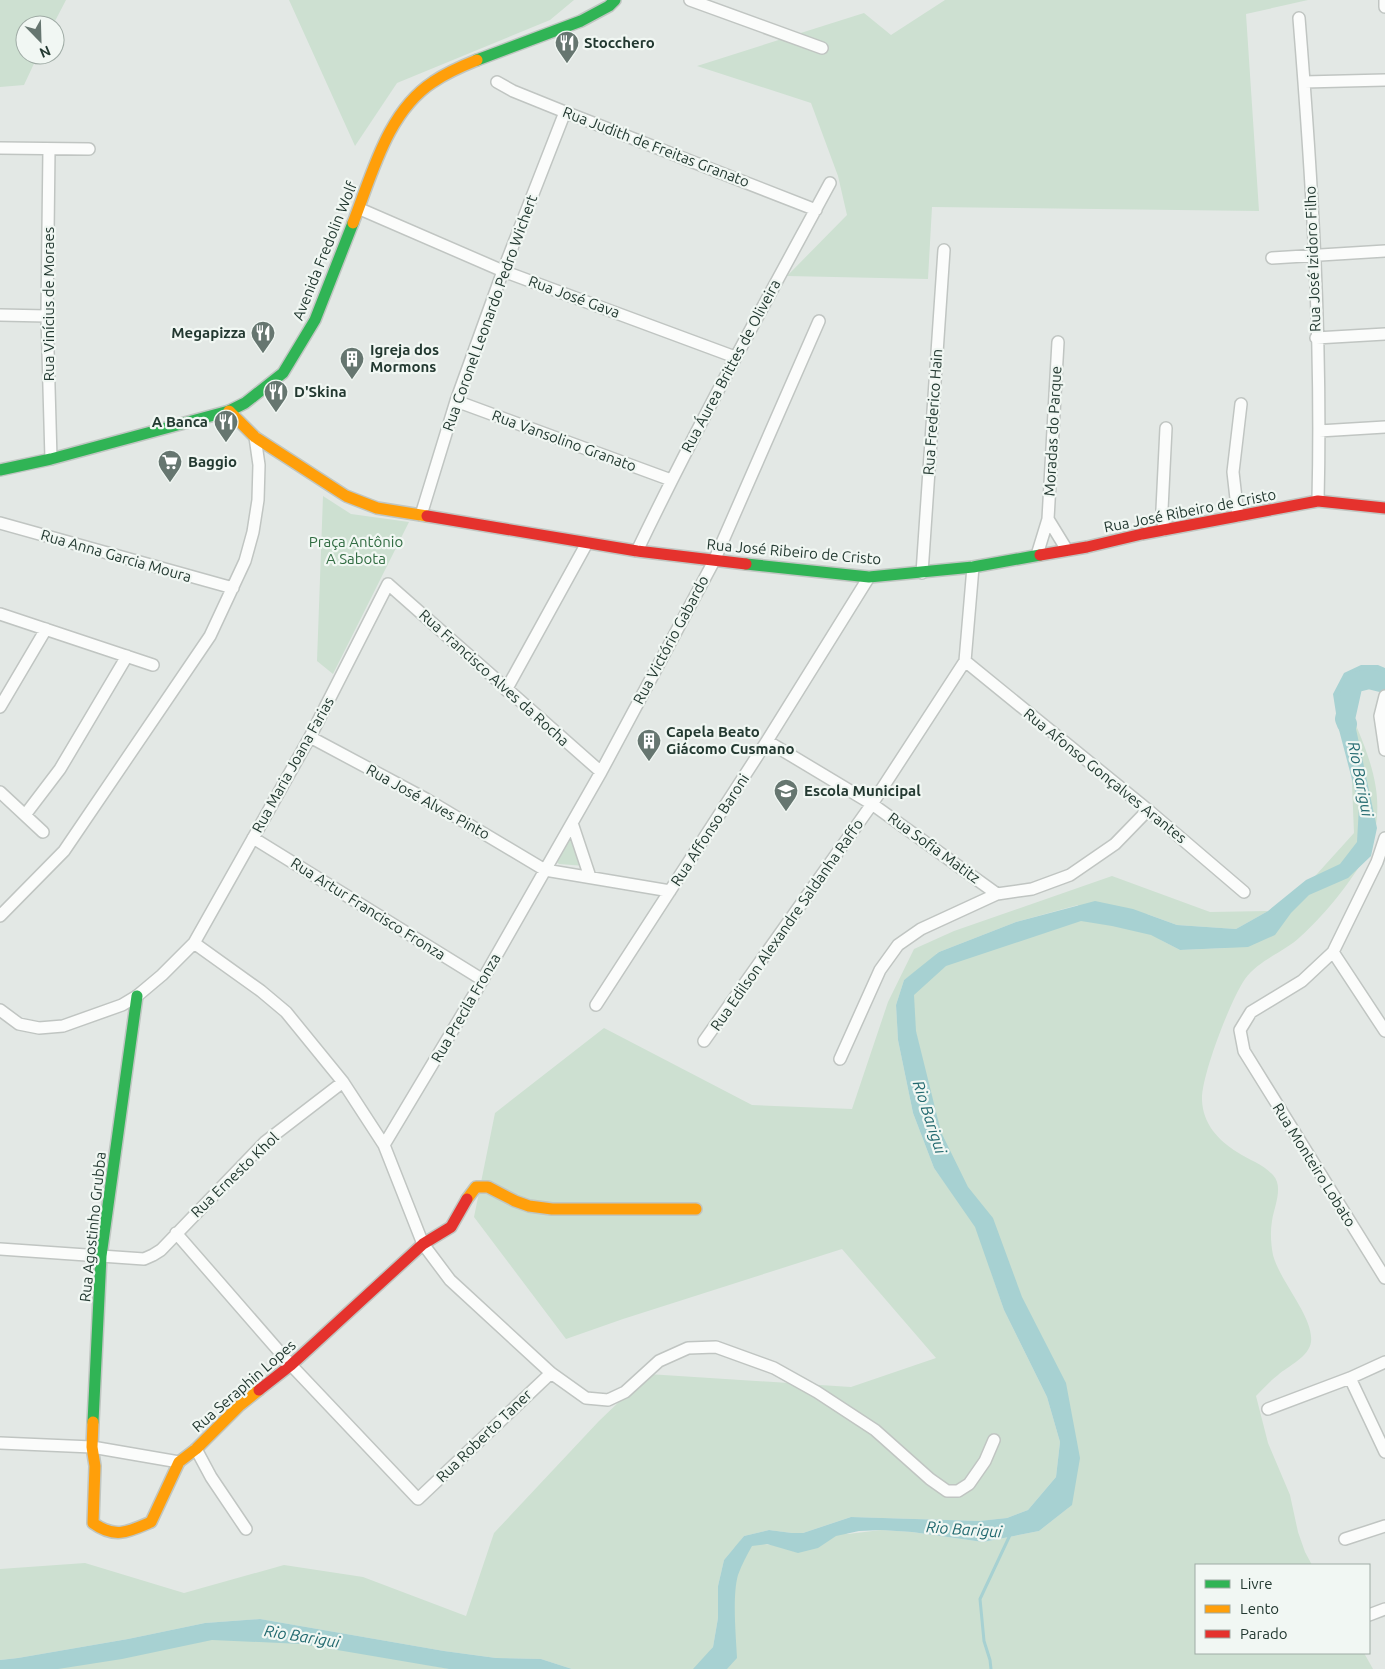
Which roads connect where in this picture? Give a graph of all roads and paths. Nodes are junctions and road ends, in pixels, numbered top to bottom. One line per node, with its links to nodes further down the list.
1 (615, 0): 15 (street, Avenida Fredolin Wolf)
2 (690, 0): 6 (street)
3 (1384, 0): 4 (street)
4 (1385, 7)
5 (1299, 18): 9 (street, Rua José Izidoro Filho)
6 (822, 48)
7 (1385, 80): 9 (street)
8 (497, 82): 10 (street, Rua Judith de Freitas Granato)
9 (1304, 82): 19 (street, Rua José Izidoro Filho)
10 (565, 112): 16 (street, Rua Judith de Freitas Granato); 21 (street, Rua Coronel Leonardo Pedro Wichert)
11 (0, 148): 12 (street)
12 (49, 149): 13 (street); 23 (street, Rua Vinícius de Moraes)
13 (89, 149)
14 (830, 184): 16 (street, Rua Áurea Brittes de Oliveira)
15 (360, 209): 21 (street, Rua José Gava); 31 (street, Avenida Fredolin Wolf)
16 (816, 210): 28 (street, Rua Áurea Brittes de Oliveira)
17 (944, 250): 52 (street, Rua Frederico Hain)
18 (1385, 251): 19 (street)
19 (1314, 255): 20 (street); 26 (street, Rua José Izidoro Filho)
20 (1272, 258)
21 (503, 271): 28 (street, Rua José Gava); 29 (street, Rua Coronel Leonardo Pedro Wichert)
22 (0, 315): 23 (street)
23 (47, 316): 36 (street, Rua Vinícius de Moraes)
24 (819, 321): 50 (street, Rua Victório Gabardo)
25 (1385, 334): 26 (street)
26 (1316, 338): 34 (street, Rua José Izidoro Filho)
27 (1058, 342): 43 (street, Moradas do Parque)
28 (735, 357): 38 (street, Rua Áurea Brittes de Oliveira)
29 (456, 401): 38 (street, Rua Vansolino Granato); 41 (street, Rua Coronel Leonardo Pedro Wichert)
30 (1241, 404): 42 (street)
31 (229, 411): 35 (street, Rua José Ribeiro de Cristo); 36 (street, Avenida Fredolin Wolf)
32 (1385, 426): 34 (street)
33 (1166, 428): 45 (street)
34 (1319, 431): 39 (street, Rua José Izidoro Filho)
35 (255, 437): 41 (street, Rua José Ribeiro de Cristo); 55 (street)
36 (51, 459): 37 (street, Avenida Fredolin Wolf)
37 (0, 470)
38 (671, 480): 48 (street, Rua Áurea Brittes de Oliveira)
39 (1318, 501): 40 (street, Rua José Ribeiro de Cristo); 42 (street, Rua José Ribeiro de Cristo)
40 (1385, 508)
41 (421, 515): 46 (street, Rua José Ribeiro de Cristo)
42 (1238, 516): 45 (street, Rua José Ribeiro de Cristo)
43 (1048, 519): 47 (street); 49 (street, Moradas do Parque)
44 (0, 523): 55 (street, Rua Anna Garcia Moura)
45 (1164, 530): 47 (street, Rua José Ribeiro de Cristo)
46 (587, 543): 48 (street, Rua José Ribeiro de Cristo); 61 (street)
47 (1067, 550): 49 (street, Rua José Ribeiro de Cristo)
48 (637, 551): 50 (street, Rua José Ribeiro de Cristo)
49 (1037, 555): 51 (street, Rua José Ribeiro de Cristo)
50 (714, 561): 53 (street, Rua José Ribeiro de Cristo); 67 (street, Rua Victório Gabardo)
51 (973, 567): 52 (street, Rua José Ribeiro de Cristo); 59 (street, Rua Edilson Alexandre Saldanha Raffo)
52 (922, 573): 53 (street, Rua José Ribeiro de Cristo)
53 (869, 577): 65 (street, Rua Affonso Baroni)
54 (388, 584): 61 (street, Rua Francisco Alves da Rocha); 64 (street, Rua Maria Joana Farias)
55 (233, 588): 81 (street)
56 (0, 614): 57 (street)
57 (46, 629): 58 (street); 63 (street)
58 (127, 656): 60 (street); 71 (street)
59 (964, 661): 69 (street, Rua Edilson Alexandre Saldanha Raffo); 70 (street, Rua Afonso Gonçalves Arantes)
60 (153, 665)
61 (506, 690): 67 (street, Rua Francisco Alves da Rocha)
62 (1385, 697): 66 (street)
63 (0, 706)
64 (310, 737): 74 (street, Rua Maria Joana Farias); 76 (street, Rua José Alves Pinto)
65 (767, 741): 69 (street, Rua Sofia Matitz); 78 (street, Rua Affonso Baroni)
66 (1385, 750)
67 (601, 772): 72 (street, Rua Victório Gabardo)
68 (0, 792): 71 (street)
69 (872, 804): 80 (street, Rua Sofia Matitz); 89 (street, Rua Edilson Alexandre Saldanha Raffo)
70 (1148, 810): 79 (street, Rua Afonso Gonçalves Arantes); 80 (street)
71 (25, 815): 73 (street)
72 (572, 823): 76 (street, Rua Victório Gabardo); 77 (street)
73 (43, 832)
74 (253, 838): 82 (street, Rua Maria Joana Farias); 84 (street, Rua Artur Francisco Fronza)
75 (1385, 838): 83 (street)
76 (545, 870): 77 (street); 84 (street, Rua Precila Fronza)
77 (590, 878): 78 (street)
78 (670, 891): 86 (street, Rua Affonso Baroni)
79 (1244, 892)
80 (998, 894): 90 (street)
81 (0, 916)
82 (194, 943): 85 (street, Rua Maria Joana Farias); 91 (street)
83 (1333, 952): 88 (street); 98 (street, Rua Monteiro Lobato)
84 (483, 980): 92 (street, Rua Precila Fronza)
85 (137, 996): 87 (street, Rua Maria Joana Farias); 97 (street, Rua Agostinho Grubba)
86 (596, 1005)
87 (0, 1010)
88 (1385, 1029)
89 (704, 1041)
90 (840, 1059)
91 (343, 1082): 92 (street); 94 (street, Rua Ernesto Khol)
92 (384, 1145): 95 (street)
93 (696, 1209): 95 (street, Rua Seraphin Lopes)
94 (176, 1233): 97 (street, Rua Ernesto Khol); 100 (street)
95 (423, 1244): 100 (street, Rua Seraphin Lopes); 101 (street)
96 (0, 1249): 97 (street, Rua Ernesto Khol)
97 (101, 1256): 106 (street, Rua Agostinho Grubba)
98 (1385, 1278)
99 (1385, 1362): 102 (street)
100 (291, 1365): 101 (street, Rua Roberto Taner); 107 (street, Rua Seraphin Lopes)
101 (551, 1373): 104 (street)
102 (1350, 1378): 103 (street); 108 (street)
103 (1268, 1409)
104 (994, 1440)
105 (0, 1442): 106 (street)
106 (92, 1446): 109 (street); 110 (street, Rua Agostinho Grubba)
107 (196, 1449): 109 (street, Rua Seraphin Lopes); 112 (street)
108 (1385, 1452)
109 (179, 1462): 110 (street, Rua Seraphin Lopes)
110 (92, 1523)
111 (1385, 1526): 113 (street)
112 (246, 1529)
113 (1345, 1539)
114 (1385, 1609): 115 (street)
115 (1370, 1615)

